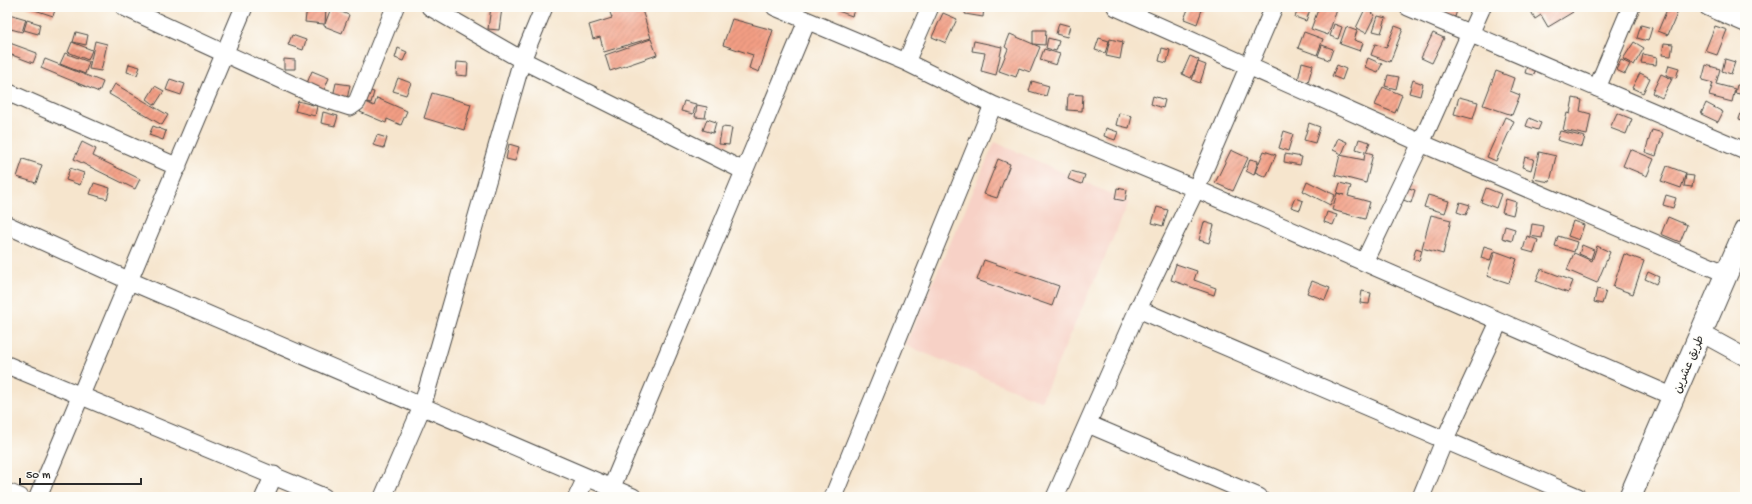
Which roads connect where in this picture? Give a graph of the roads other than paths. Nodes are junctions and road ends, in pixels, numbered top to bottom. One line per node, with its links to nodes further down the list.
1 (124, 7): 17 (street)
2 (244, 7): 17 (street)
3 (395, 7): 17 (street)
4 (430, 7): 18 (street)
5 (544, 7): 18 (street)
6 (774, 7): 14 (street)
7 (930, 7): 19 (street)
8 (1116, 7): 20 (street)
9 (1274, 7): 20 (street)
10 (1408, 7): 16 (street)
11 (1482, 7): 16 (street)
12 (1631, 7): 21 (street)
13 (1708, 7): 15 (street)
14 (807, 21): 19 (street); 27 (street)
15 (1745, 23)
16 (1470, 34): 21 (street); 24 (street)
17 (225, 53): 26 (street)
18 (522, 60): 27 (street); 41 (street)
19 (906, 62): 23 (street)
20 (1248, 66): 24 (street); 28 (street)
21 (1597, 88): 25 (street)
22 (7, 92): 26 (street)
23 (993, 105): 28 (street); 55 (street)
24 (1421, 143): 31 (street); 32 (street)
25 (1745, 151)
26 (178, 167): 33 (street)
27 (744, 171): 46 (street)
28 (1196, 189): 31 (street); 34 (street)
29 (7, 225): 33 (street)
30 (1745, 231): 32 (main road, طريق عشرين)
31 (1364, 262): 35 (street)
32 (1727, 274): 36 (main road, طريق عشرين)
33 (130, 281): 39 (street); 41 (street)
34 (1138, 309): 42 (street); 43 (street)
35 (1499, 322): 40 (street); 43 (street)
36 (1701, 333): 37 (street); 40 (main road, طريق عشرين)
37 (1745, 357)
38 (7, 365): 39 (street)
39 (81, 396): 44 (street); 49 (street)
40 (1674, 397): 60 (main road, طريق عشرين)
41 (422, 407): 45 (street); 52 (street)
42 (1088, 424): 56 (street); 57 (street)
43 (1444, 441): 58 (street); 59 (street)
44 (274, 475): 50 (street); 51 (street)
45 (586, 478): 46 (street); 53 (street)
46 (612, 489): 54 (street)
47 (7, 492): 48 (street)
48 (20, 497)
49 (38, 497)
50 (264, 497)
51 (324, 497)
52 (383, 497)
53 (577, 497)
54 (633, 497)
55 (832, 497)
56 (1055, 497)
57 (1258, 497)
58 (1421, 497)
59 (1578, 497)
60 (1630, 497)

